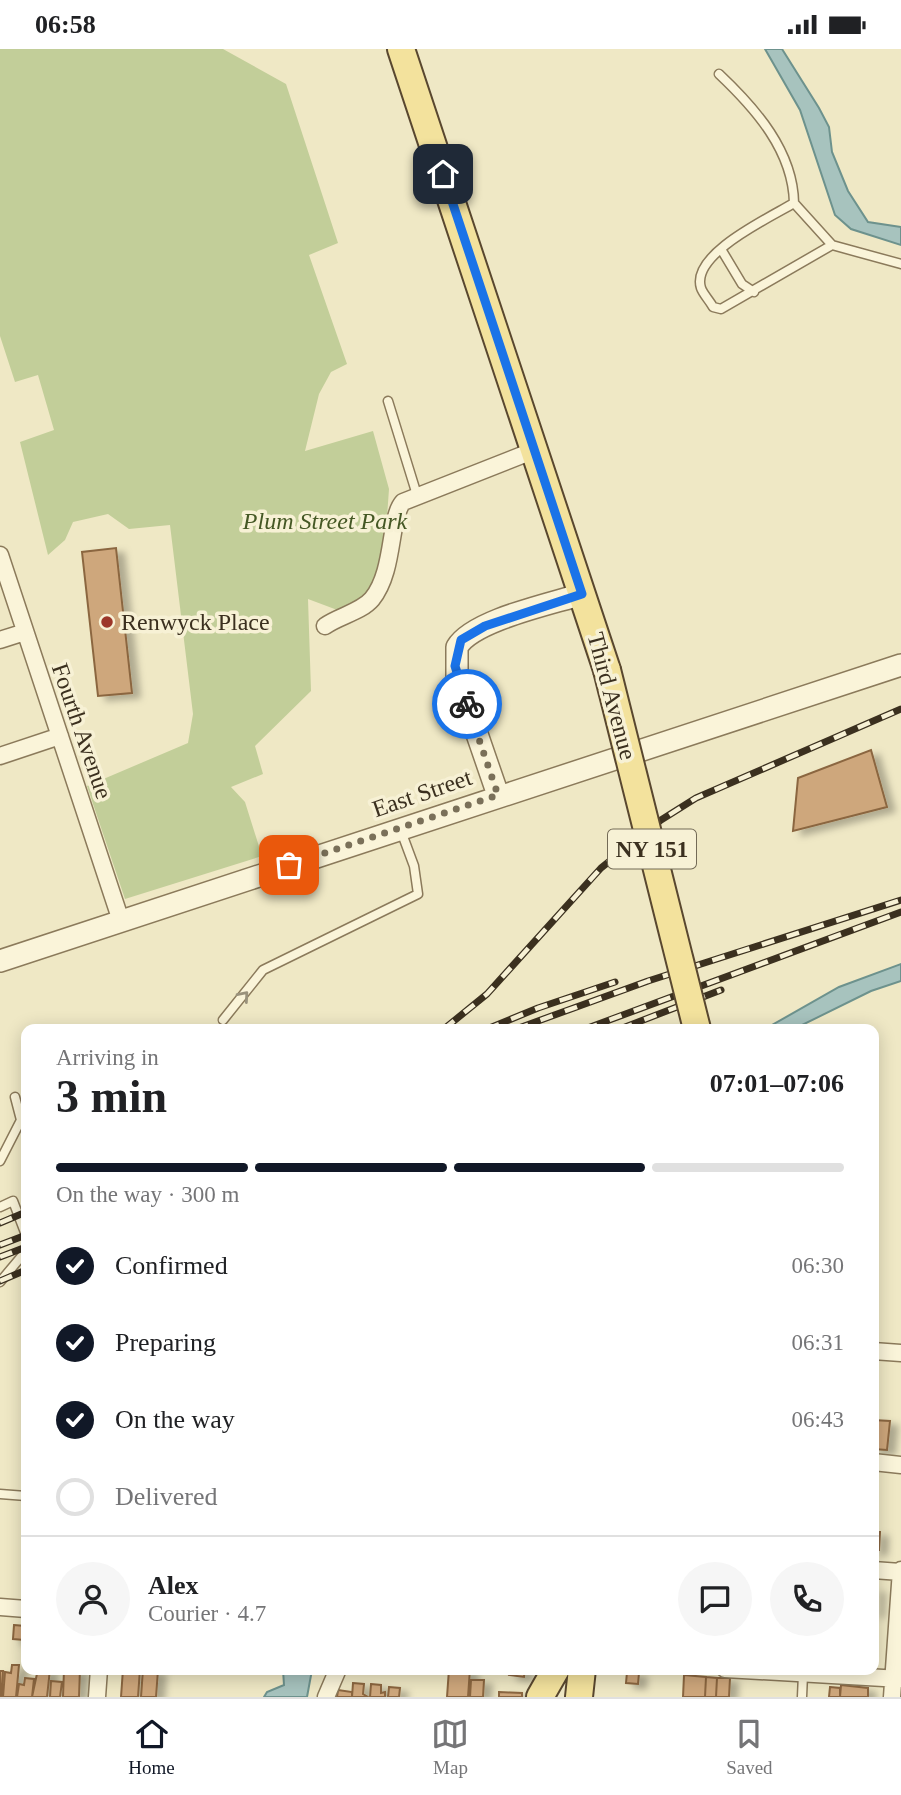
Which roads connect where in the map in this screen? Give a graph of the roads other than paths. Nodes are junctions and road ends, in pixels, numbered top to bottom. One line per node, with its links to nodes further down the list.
1 (401, 49): 9 (main road, Third Avenue / NY 151)
2 (719, 74): 3 (lane)
3 (794, 203): 4 (lane); 5 (lane)
4 (832, 245): 6 (lane); 7 (lane)
5 (721, 249): 7 (lane); 7 (lane)
6 (901, 264)
7 (754, 292)
8 (388, 401): 10 (lane)
9 (535, 450): 10 (street); 12 (main road, Third Avenue / NY 151)
10 (417, 495): 13 (street)
11 (0, 555): 14 (street, Fourth Avenue)
12 (582, 594): 19 (street); 24 (main road, Third Avenue / NY 151, bridge)
13 (325, 626)
14 (25, 632): 15 (street); 17 (street, Fourth Avenue)
15 (0, 640)
16 (901, 665): 19 (street, East Street)
17 (60, 736): 18 (street); 21 (street, Fourth Avenue)
18 (0, 756)
19 (498, 795): 20 (street, East Street)
20 (400, 829): 21 (street, East Street); 23 (lane, one-way to 20)
21 (121, 921): 22 (street, East Street)
22 (0, 961)
23 (223, 1020)
24 (696, 1024)
25 (15, 1097): 26 (lane)
26 (0, 1161)
27 (0, 1207): 28 (lane)
28 (21, 1222)
29 (21, 1257): 30 (lane)
30 (0, 1282)
31 (879, 1351): 32 (street)
32 (901, 1353)
33 (879, 1463): 34 (street)
34 (901, 1465)
35 (0, 1494): 36 (lane)
36 (21, 1496)
37 (879, 1570): 38 (street)
38 (901, 1571): 41 (street)
39 (0, 1607): 40 (street)
40 (21, 1609)
41 (899, 1646): 49 (street)
42 (99, 1675): 50 (street)
43 (335, 1675): 51 (street)
44 (554, 1675): 52 (main road)
45 (558, 1675): 53 (main road)
46 (581, 1675): 54 (main road)
47 (795, 1675): 55 (lane)
48 (862, 1675): 49 (street)
49 (897, 1679): 56 (street)
50 (97, 1697)
51 (326, 1697)
52 (540, 1697)
53 (557, 1697)
54 (579, 1697)
55 (802, 1697)
56 (892, 1697)

